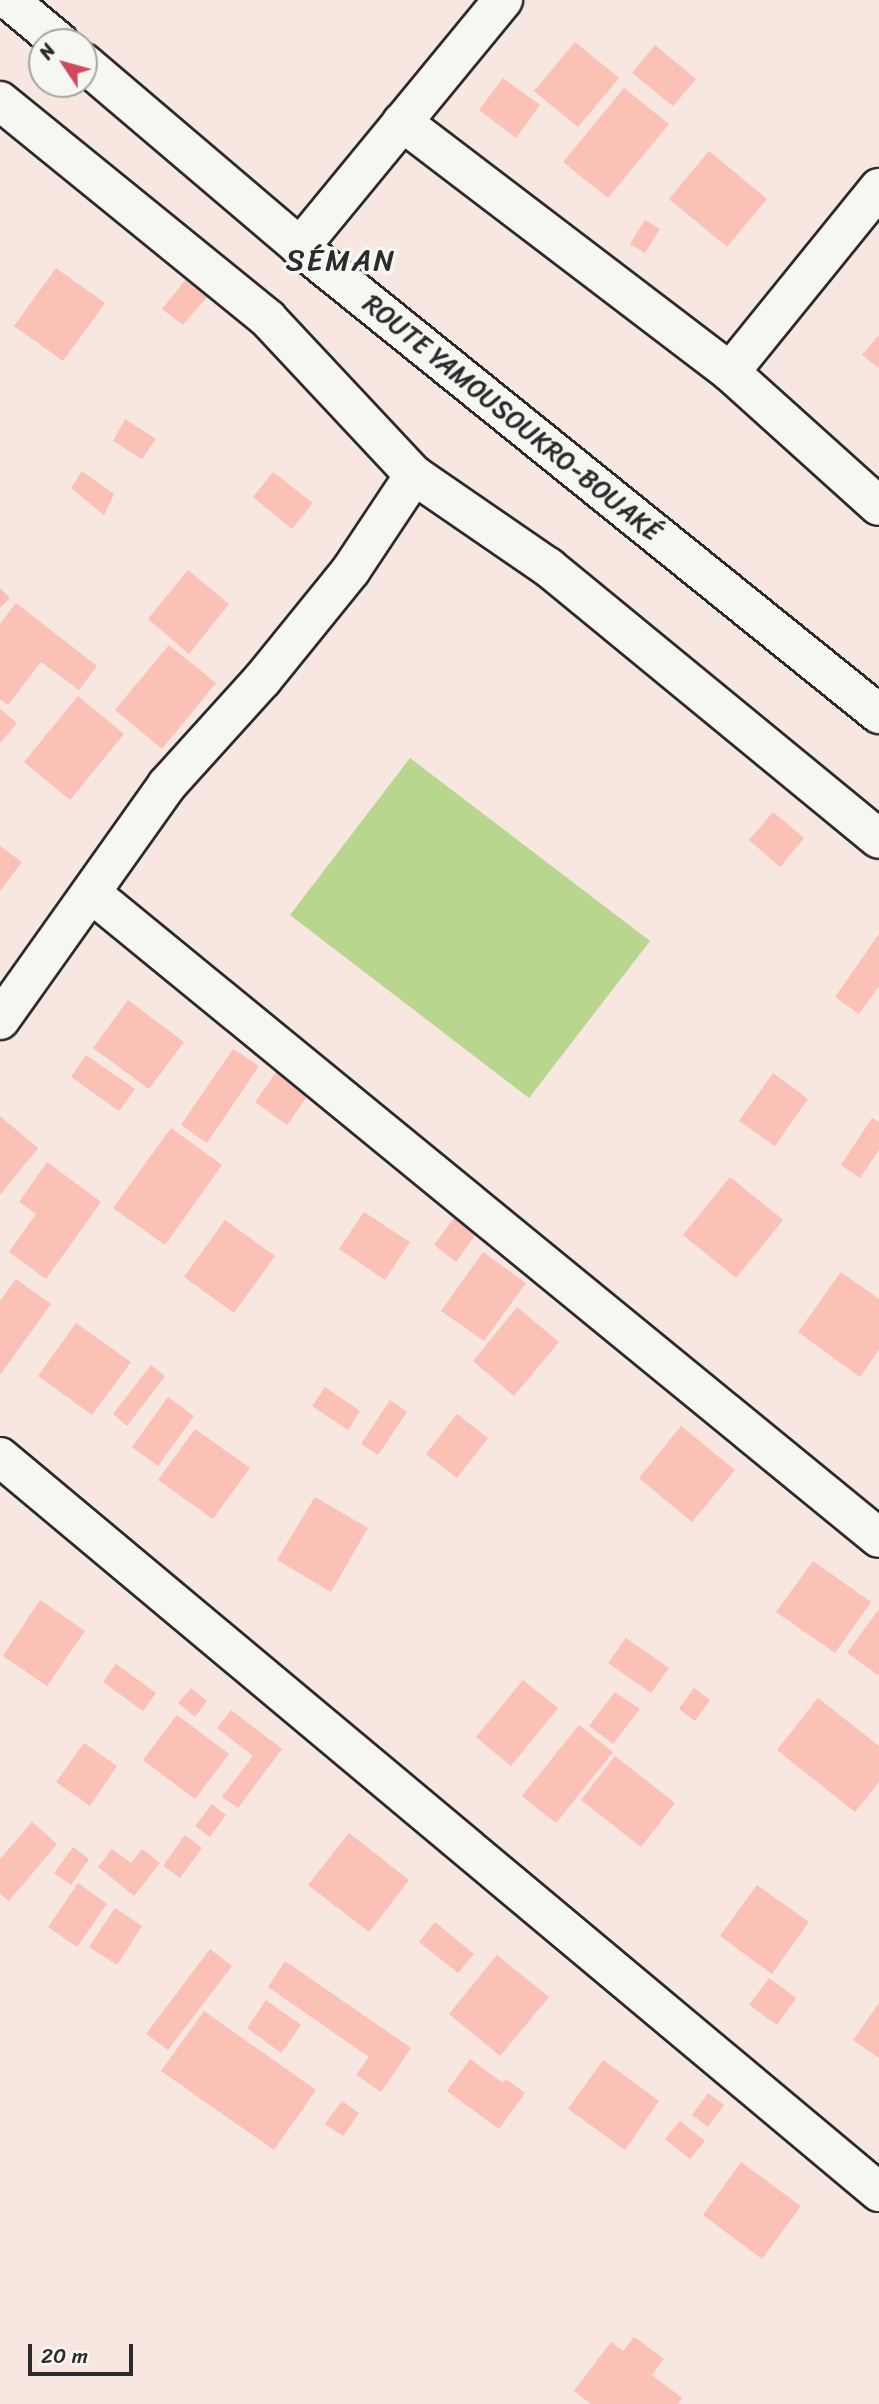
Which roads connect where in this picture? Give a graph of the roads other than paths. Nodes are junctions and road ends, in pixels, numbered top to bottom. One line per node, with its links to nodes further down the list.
1 (9, 0): 3 (street)
2 (503, 0): 6 (street)
3 (42, 28)
4 (98, 76): 8 (street, ROUTE YAMOUSOUKRO-BOUAKÉ)
5 (6, 118): 10 (street)
6 (402, 122): 8 (street); 9 (street)
7 (879, 188): 9 (street)
8 (300, 247): 12 (street, ROUTE YAMOUSOUKRO-BOUAKÉ)
9 (730, 372): 11 (street)
10 (414, 475): 13 (street); 14 (street)
11 (879, 506)
12 (879, 714)
13 (879, 839)
14 (91, 893): 15 (street); 17 (street)
15 (0, 1020)
16 (0, 1457): 18 (street)
17 (879, 1538)
18 (879, 2192)

